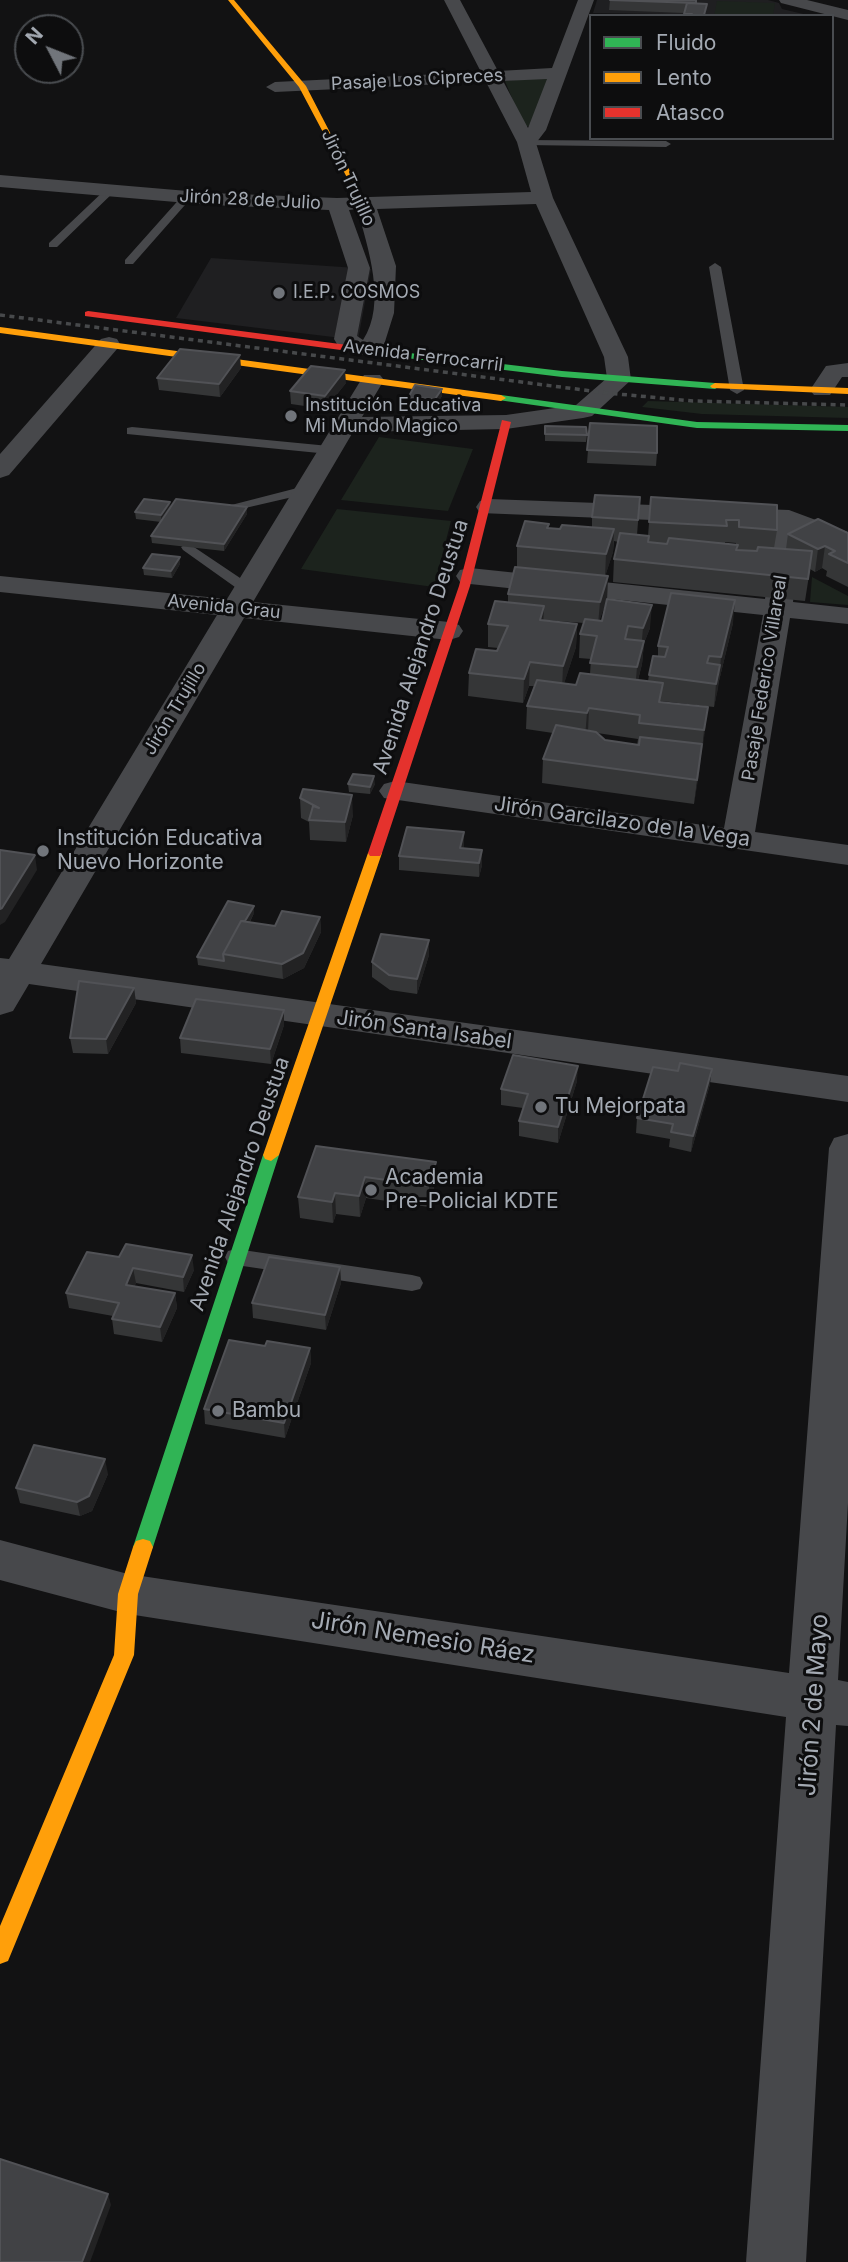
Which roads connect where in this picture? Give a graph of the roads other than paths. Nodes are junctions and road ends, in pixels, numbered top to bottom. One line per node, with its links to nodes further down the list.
1 (231, 0): 9 (street, Jirón Trujillo)
2 (452, 0): 8 (street)
3 (586, 0): 7 (street)
4 (791, 1): 5 (street); 6 (street)
5 (814, 14)
6 (848, 15)
7 (559, 73): 8 (street, Pasaje Los Cipreces); 11 (street)
8 (489, 76): 9 (street, Pasaje Los Cipreces); 11 (street)
9 (302, 86): 10 (street, Pasaje Los Cipreces); 19 (street, Jirón Trujillo)
10 (275, 87)
11 (526, 142): 12 (lane); 17 (street)
12 (666, 144)
13 (0, 181): 15 (street, Jirón 28 de Julio)
14 (326, 182): 18 (street, Jirón Trujillo)
15 (111, 190): 16 (street, Jirón 28 de Julio); 20 (lane)
16 (187, 197): 18 (street, Jirón 28 de Julio); 21 (lane)
17 (543, 198): 19 (street, Jirón 28 de Julio); 29 (street)
18 (337, 204): 19 (street, Jirón 28 de Julio); 26 (street, Jirón Trujillo)
19 (365, 204): 26 (street, Jirón Trujillo)
20 (53, 245)
21 (129, 262)
22 (715, 267): 30 (lane)
23 (68, 312): 26 (street, Avenida Ferrocarril)
24 (0, 330): 25 (street, Avenida Ferrocarril)
25 (109, 344): 28 (street, Avenida Ferrocarril); 38 (street)
26 (359, 345): 29 (street, Avenida Ferrocarril)
27 (848, 370): 31 (street)
28 (372, 380): 33 (street, Avenida Ferrocarril); 37 (street, Jirón Trujillo)
29 (619, 380): 30 (street, Avenida Ferrocarril); 33 (street)
30 (737, 390): 31 (street, Avenida Ferrocarril)
31 (822, 390): 32 (street, Avenida Ferrocarril)
32 (848, 391)
33 (583, 411): 34 (street, Avenida Ferrocarril); 35 (street, Avenida Ferrocarril)
34 (506, 422): 37 (street, Avenida Ferrocarril); 40 (street, Avenida Alejandro Deustua)
35 (848, 428)
36 (132, 430): 37 (lane)
37 (336, 438): 39 (street, Jirón Trujillo)
38 (0, 470)
39 (305, 490): 41 (lane); 47 (street, Jirón Trujillo)
40 (489, 507): 42 (street); 45 (street, Avenida Alejandro Deustua)
41 (215, 511)
42 (789, 518): 43 (street); 48 (street, Pasaje Federico Villareal)
43 (848, 541)
44 (188, 547): 47 (lane)
45 (470, 576): 48 (street); 50 (street, Avenida Alejandro Deustua)
46 (0, 584): 47 (street, Avenida Grau)
47 (241, 598): 50 (street, Avenida Grau); 54 (street, Jirón Trujillo)
48 (778, 608): 49 (street); 52 (street, Pasaje Federico Villareal)
49 (848, 616)
50 (449, 631): 51 (street, Avenida Alejandro Deustua)
51 (395, 791): 52 (street, Jirón Garcilazo de la Vega); 56 (street, Avenida Alejandro Deustua)
52 (738, 838): 53 (street, Jirón Garcilazo de la Vega)
53 (848, 855)
54 (10, 971): 55 (street, Jirón Trujillo); 56 (street, Jirón Santa Isabel)
55 (0, 1003)
56 (319, 1016): 57 (street, Jirón Santa Isabel); 59 (street, Avenida Alejandro Deustua)
57 (848, 1089)
58 (848, 1148): 63 (street, Jirón 2 de Mayo)
59 (236, 1257): 60 (lane); 62 (street, Avenida Alejandro Deustua)
60 (412, 1283)
61 (0, 1560): 62 (street, Jirón Nemesio Ráez)
62 (128, 1594): 63 (street, Jirón Nemesio Ráez); 64 (street, Avenida Alejandro Deustua)
63 (832, 1700): 65 (street, Jirón 2 de Mayo)
64 (0, 1954)
65 (776, 2262)

